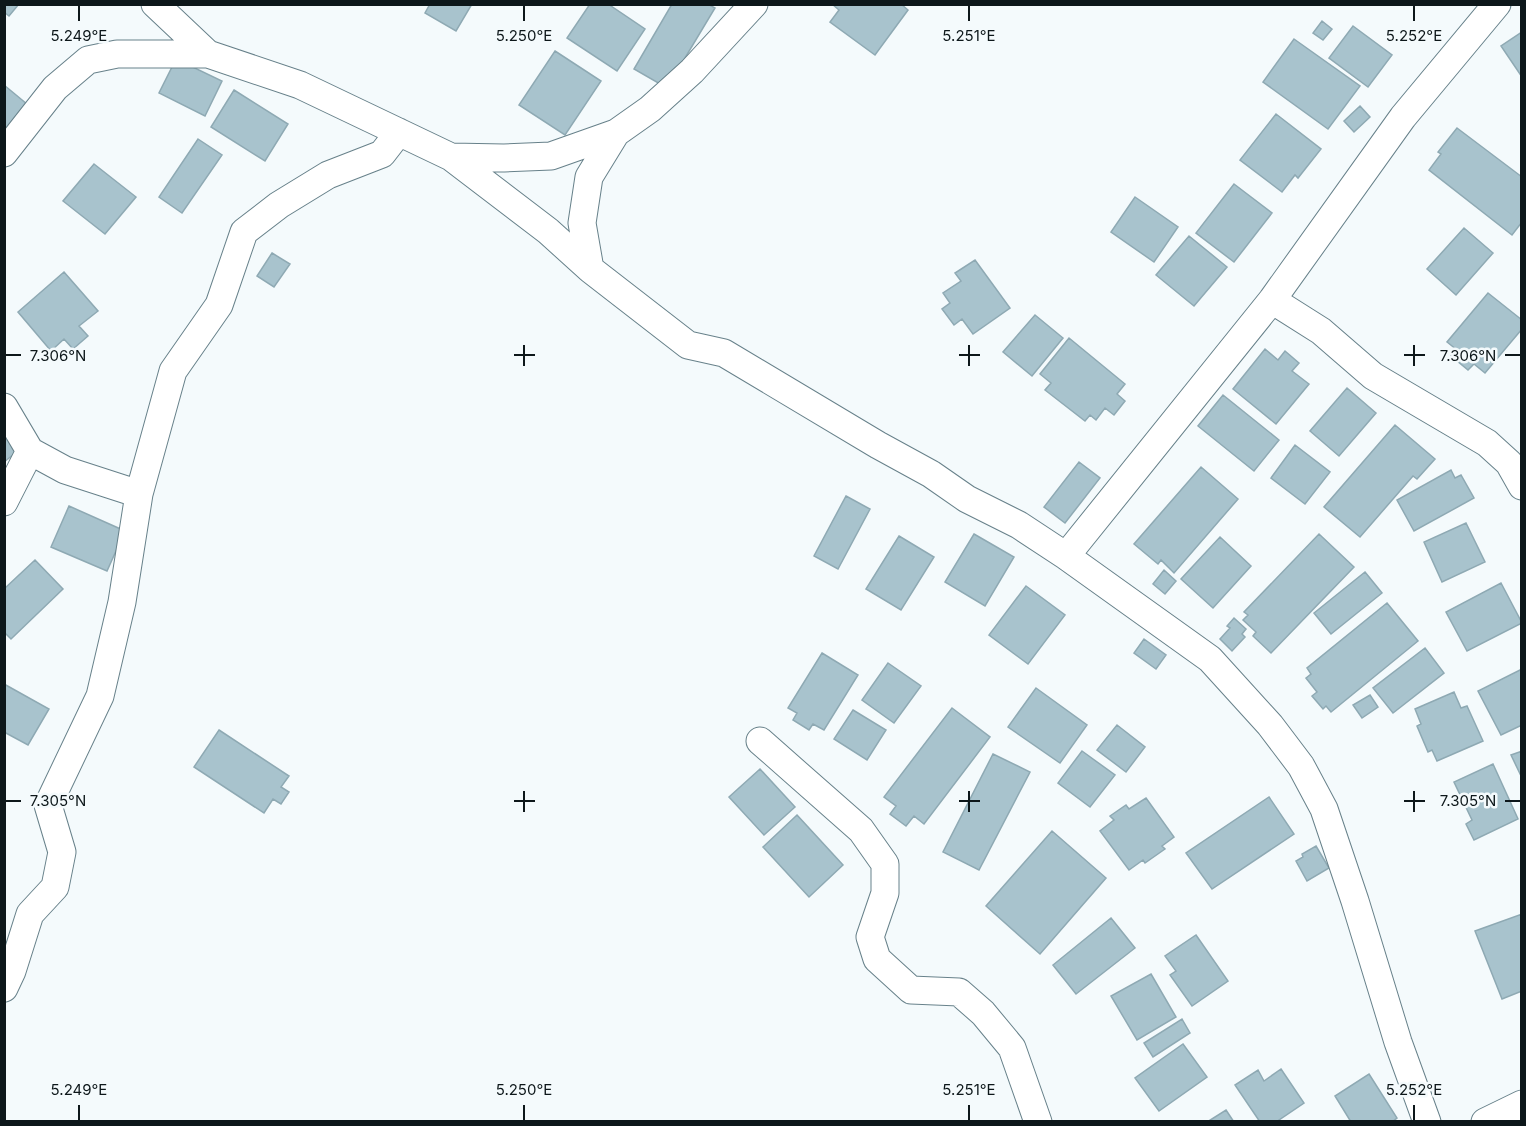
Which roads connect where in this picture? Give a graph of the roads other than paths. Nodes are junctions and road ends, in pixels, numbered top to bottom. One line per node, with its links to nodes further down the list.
1 (155, 4): 4 (street)
2 (754, 4): 6 (street)
3 (1497, 4): 10 (street)
4 (208, 54): 5 (street); 7 (street)
5 (399, 132): 8 (street); 14 (street)
6 (616, 133): 8 (street); 9 (street)
7 (4, 153)
8 (451, 157): 9 (street)
9 (590, 269): 16 (street)
10 (1272, 300): 13 (street); 16 (street)
11 (4, 407): 12 (street)
12 (30, 451): 14 (street); 15 (street)
13 (1521, 486)
14 (139, 494): 18 (street)
15 (4, 502)
16 (1066, 556): 21 (street)
17 (760, 741): 20 (street)
18 (4, 988)
19 (1521, 1104): 22 (street)
20 (1038, 1122)
21 (1427, 1122)
22 (1485, 1122)

